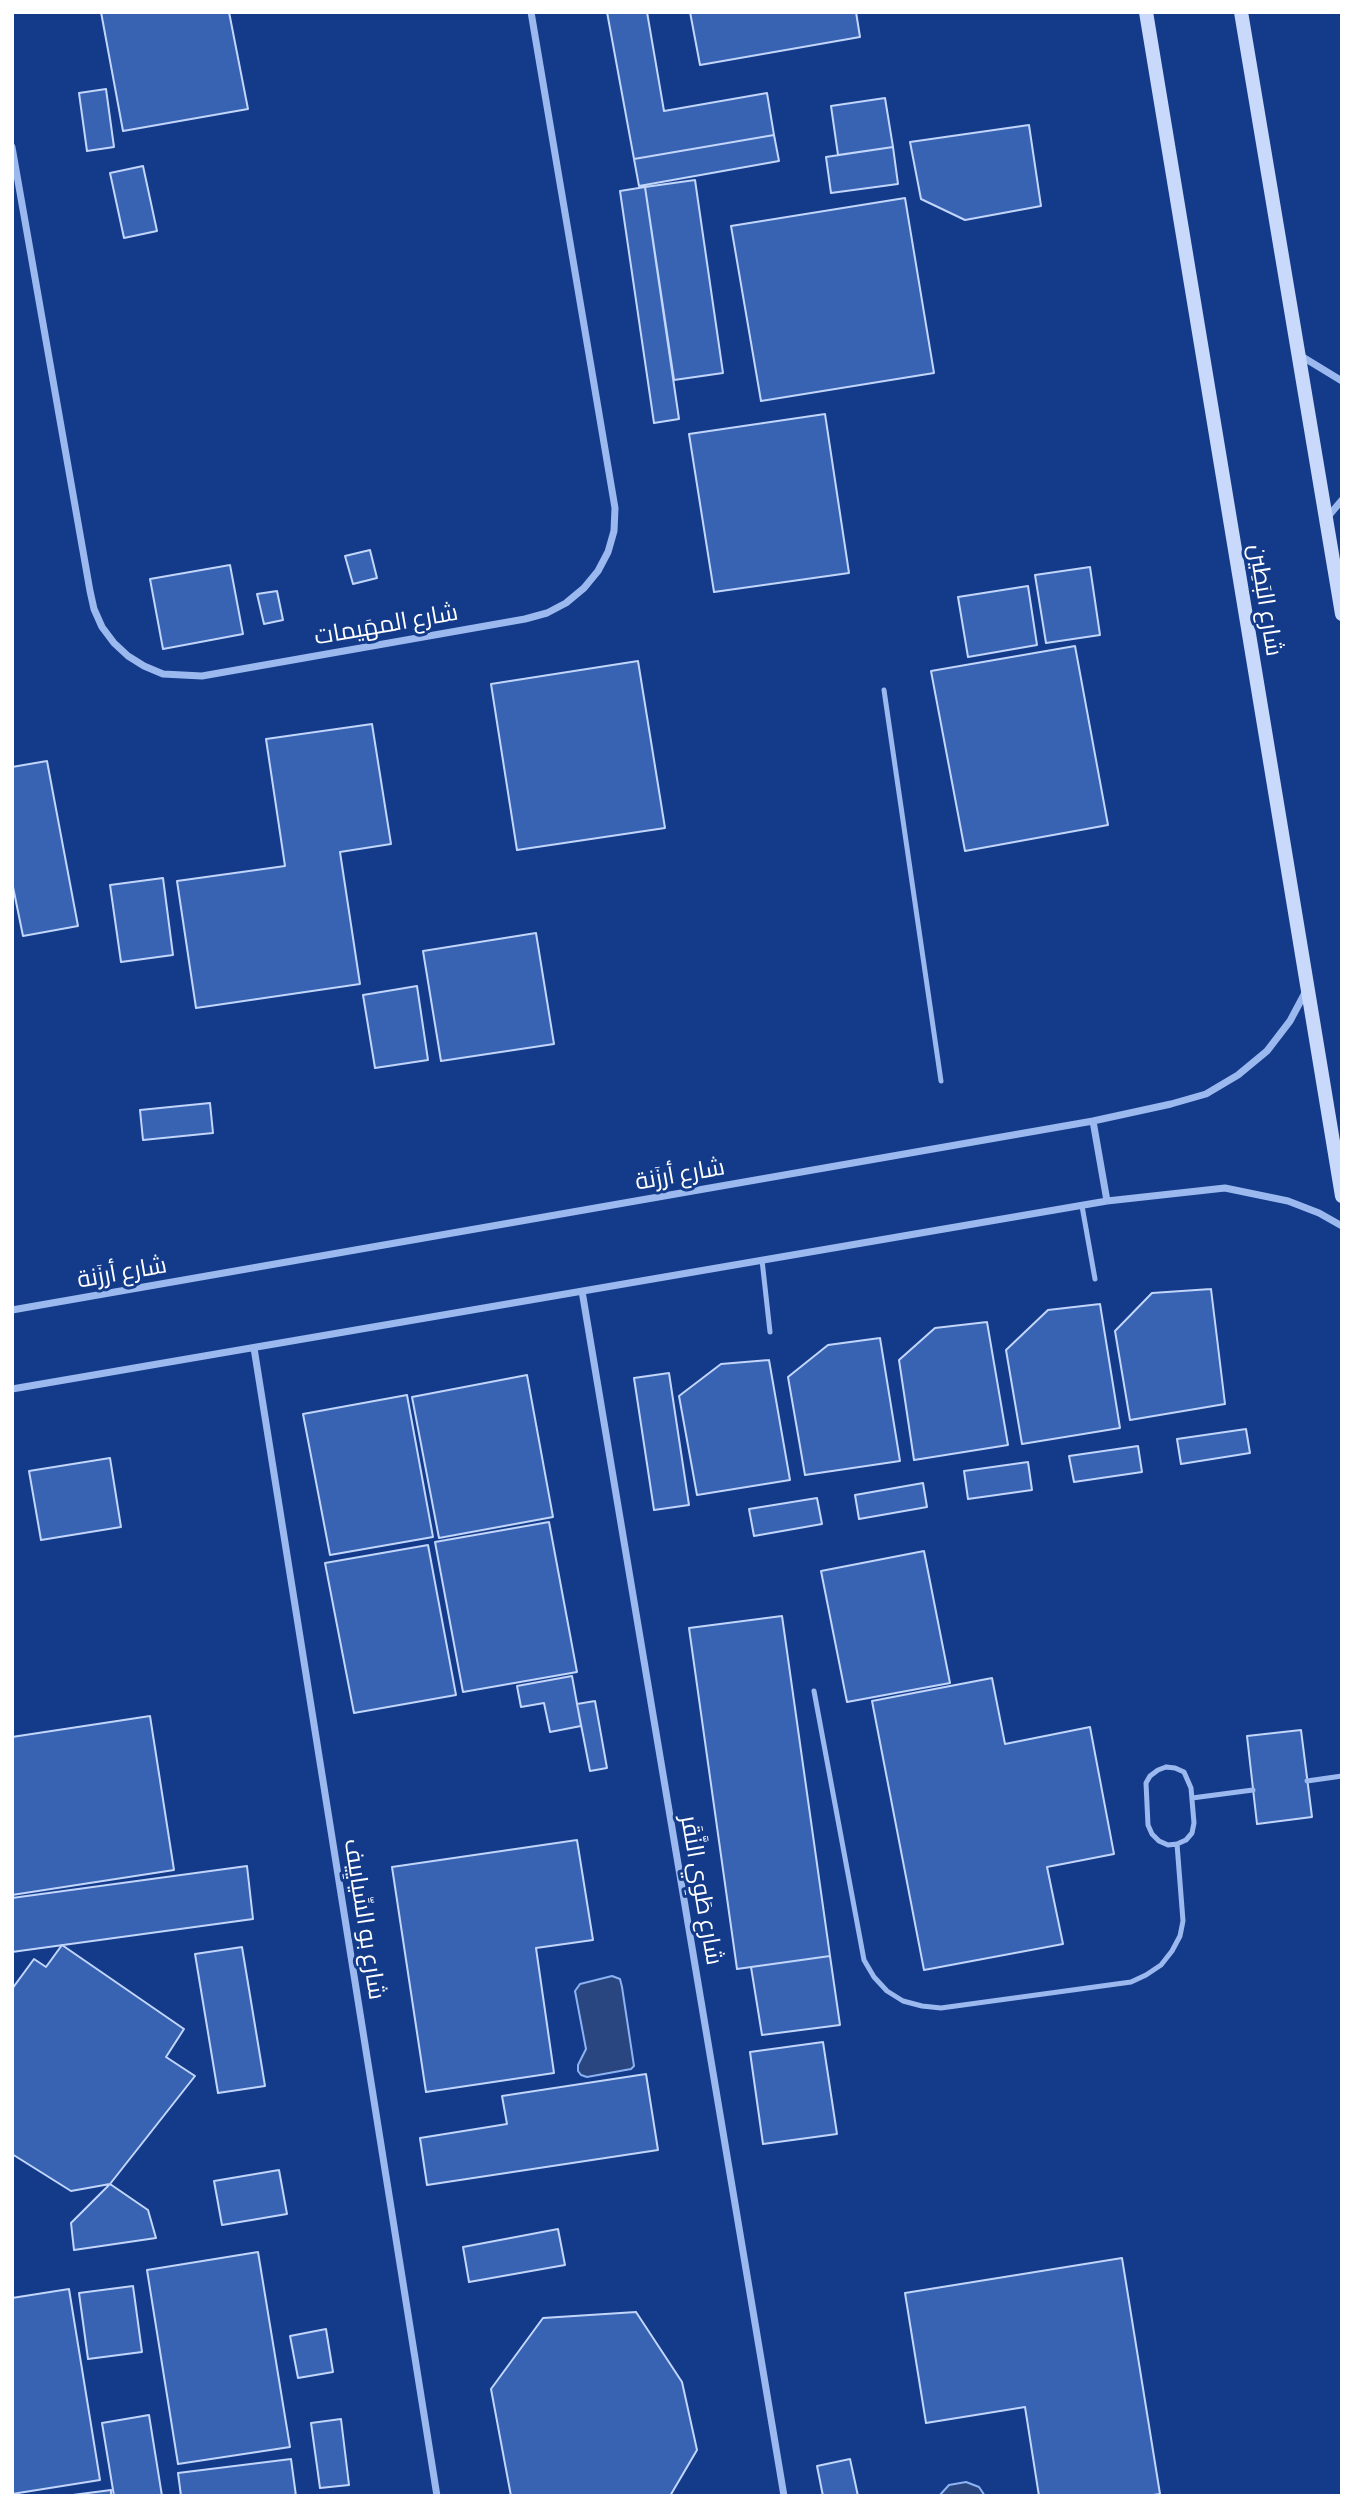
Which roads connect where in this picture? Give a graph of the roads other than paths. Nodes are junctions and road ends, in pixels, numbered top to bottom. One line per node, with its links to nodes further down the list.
1 (531, 12): 4 (street, شارع المهَيمات)
2 (1146, 12): 11 (main road, شارع البَطِين)
3 (1241, 12): 5 (main road)
4 (12, 146)
5 (1298, 354): 6 (street); 8 (main road)
6 (1342, 381)
7 (1342, 500): 8 (street)
8 (1326, 520): 9 (main road)
9 (1342, 614)
10 (884, 690): 12 (lane)
11 (1307, 988): 13 (street, شارع أرزَنة); 14 (main road, شارع البَطِين)
12 (942, 1081)
13 (1093, 1121): 15 (street); 21 (street, شارع أرزَنة)
14 (1342, 1196)
15 (1107, 1201): 16 (street); 17 (street)
16 (1082, 1206): 18 (street); 19 (lane)
17 (1342, 1226)
18 (762, 1261): 20 (street); 22 (lane)
19 (1095, 1279)
20 (582, 1292): 23 (street); 32 (street, شارع طَوِي النَّقَر)
21 (12, 1310)
22 (770, 1332)
23 (254, 1348): 24 (street); 31 (street, شارع بو السِّيايِيف)
24 (12, 1389)
25 (814, 1691): 30 (lane)
26 (1342, 1776): 27 (lane)
27 (1307, 1781)
28 (1253, 1790): 29 (lane)
29 (1192, 1798): 30 (lane); 30 (lane)
30 (1177, 1844)
31 (437, 2496)
32 (784, 2496)

